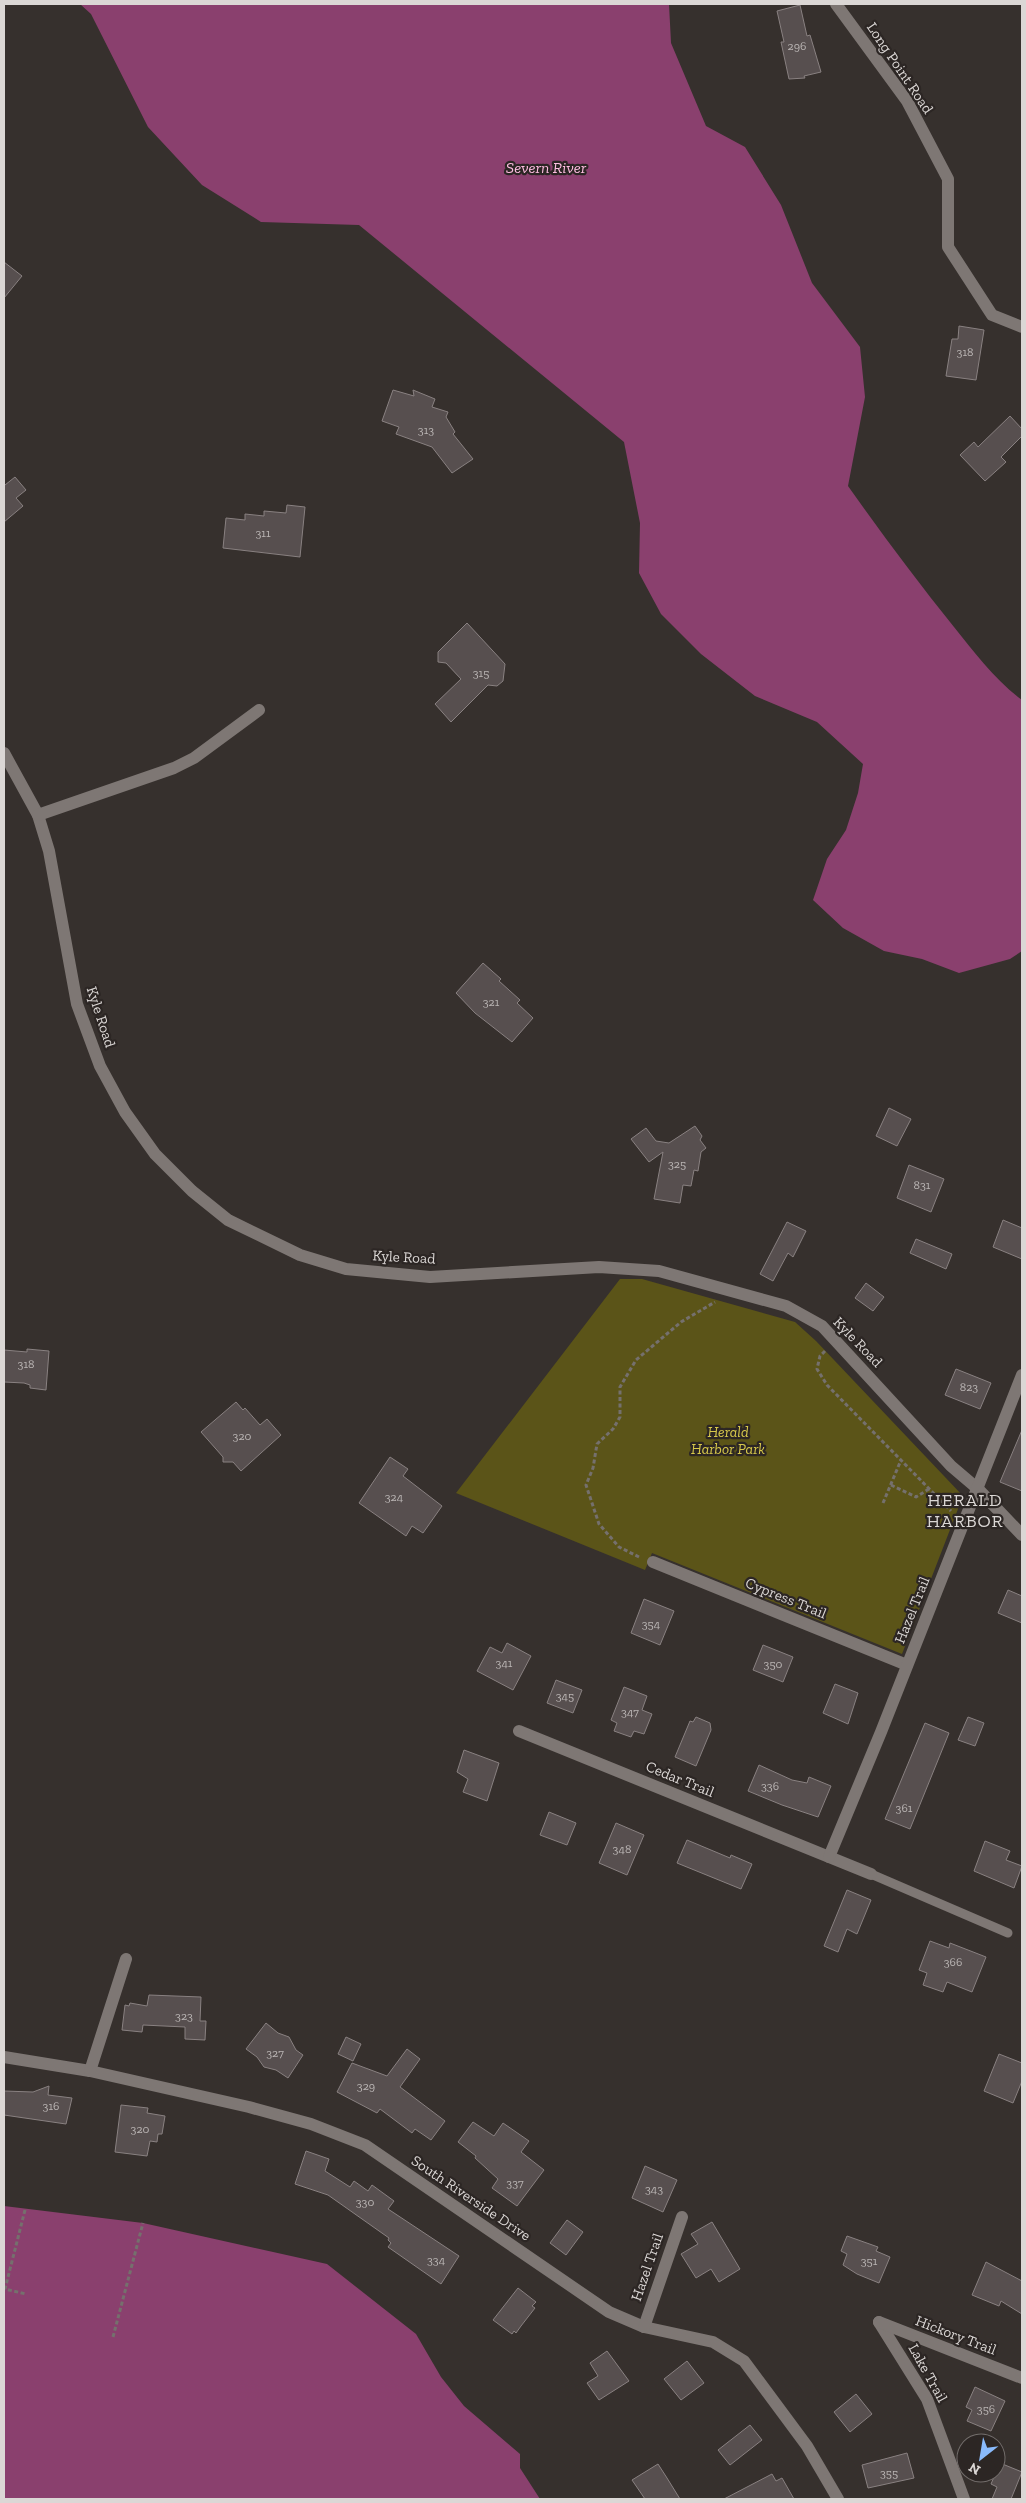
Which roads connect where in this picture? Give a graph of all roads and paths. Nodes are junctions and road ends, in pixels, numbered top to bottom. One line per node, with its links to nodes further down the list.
1 (836, 4): 2 (street, Long Point Road)
2 (1022, 327)
3 (259, 710): 5 (street)
4 (4, 753): 5 (street, Kyle Road)
5 (38, 815): 6 (street, Kyle Road)
6 (729, 1291): 7 (street, Kyle Road); 16 (path)
7 (835, 1341): 9 (path); 11 (street, Kyle Road)
8 (1022, 1375): 11 (street, Hazel Trail)
9 (901, 1460): 10 (path); 12 (path)
10 (891, 1485): 12 (path); 13 (path)
11 (978, 1488): 14 (street, Hazel Trail); 15 (street, Kyle Road)
12 (929, 1489): 14 (path)
13 (883, 1503)
14 (965, 1523): 17 (street, Hazel Trail)
15 (1022, 1535)
16 (653, 1562): 17 (street, Cypress Trail)
17 (907, 1665): 19 (street, Hazel Trail)
18 (519, 1731): 19 (street, Cedar Trail)
19 (828, 1856): 20 (street, Cedar Trail)
20 (871, 1874): 21 (lane)
21 (1008, 1933)
22 (126, 1960): 24 (street)
23 (4, 2057): 24 (street, South Riverside Drive)
24 (90, 2071): 30 (street, South Riverside Drive)
25 (25, 2210): 28 (path)
26 (682, 2217): 30 (street, Hazel Trail)
27 (143, 2223): 31 (path)
28 (26, 2294)
29 (879, 2322): 32 (street, Hickory Trail); 34 (street, Lake Trail)
30 (644, 2328): 33 (street, South Riverside Drive)
31 (113, 2337)
32 (1022, 2378)
33 (838, 2499)
34 (964, 2499)

